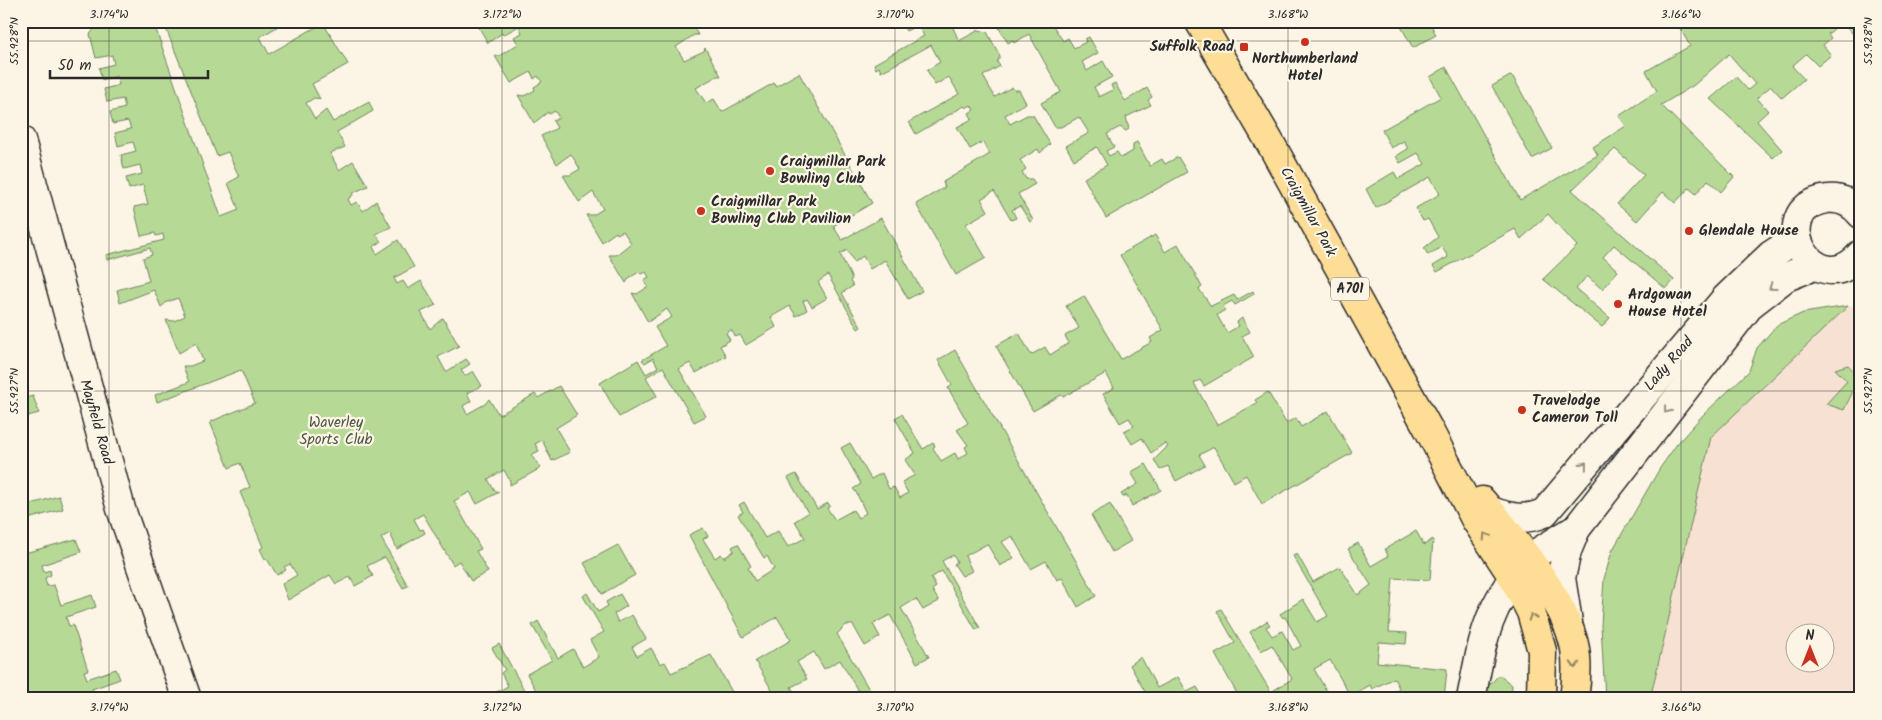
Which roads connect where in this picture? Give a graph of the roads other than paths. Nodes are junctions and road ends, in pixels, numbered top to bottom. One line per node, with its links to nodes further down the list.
1 (1199, 21): 7 (main road, Craigmillar Park / A701)
2 (21, 140): 13 (street, Mayfield Road)
3 (1860, 211): 4 (street)
4 (1797, 238): 6 (street); 8 (street, Lady Road, one-way to 4)
5 (1861, 254): 6 (street, Lady Road)
6 (1816, 265): 10 (street, Lady Road, one-way to 10)
7 (1430, 430): 9 (main road, Craigmillar Park / A701); 11 (main road, Craigmillar Park / A701, one-way to 7)
8 (1553, 503): 9 (street, Lady Road); 11 (street, Lady Road)
9 (1491, 511): 11 (main road, Craigmillar Park / A701)
10 (1576, 529): 11 (street, Lady Road); 12 (street, Lady Road)
11 (1520, 568): 12 (main road, A701); 14 (street); 15 (main road, A701, one-way to 11)
12 (1569, 629): 16 (main road, A701, one-way to 16)
13 (187, 699)
14 (1471, 699)
15 (1541, 699)
16 (1574, 699)

